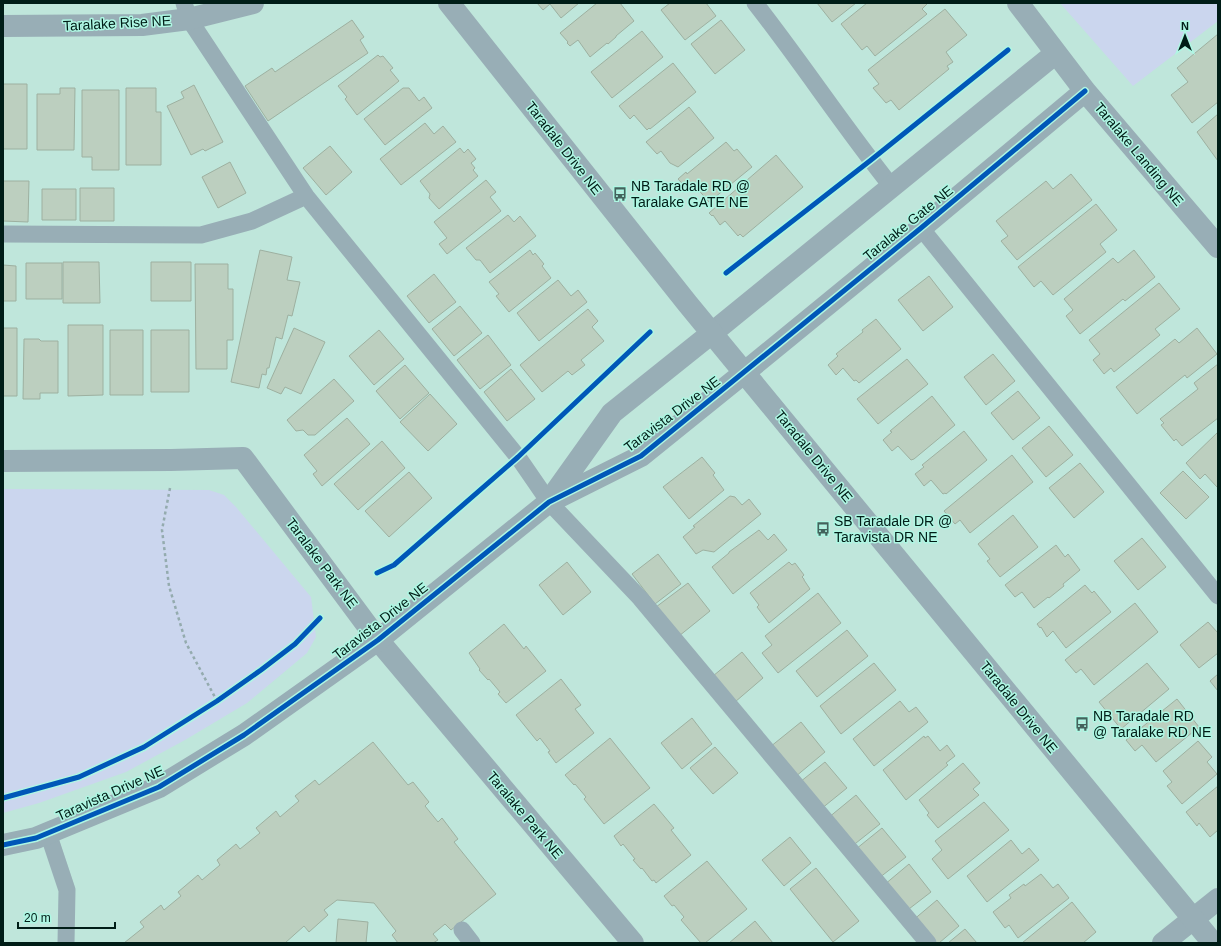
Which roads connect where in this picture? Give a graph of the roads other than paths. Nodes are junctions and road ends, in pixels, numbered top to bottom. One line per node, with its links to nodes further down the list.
1 (253, 3): 5 (street, Taralake Rise NE)
2 (449, 3): 14 (street, Taradale Drive NE)
3 (756, 3): 9 (lane)
4 (1018, 3): 7 (street, Taralake Landing NE)
5 (187, 11): 6 (street, Taralake Rise NE); 10 (lane)
6 (3, 26)
7 (1056, 53): 8 (street, Taralake Landing NE); 9 (street)
8 (1085, 91): 11 (street, Taralake Gate NE); 13 (street, Taralake Landing NE)
9 (892, 186): 14 (street)
10 (306, 196): 12 (lane); 17 (lane)
11 (921, 228): 15 (street, Taralake Gate NE); 18 (lane)
12 (3, 234)
13 (1218, 247)
14 (712, 333): 15 (street, Taradale Drive NE); 17 (street, Taravista Drive NE)
15 (745, 372): 17 (street, Taravista Drive NE); 23 (street, Taradale Drive NE)
16 (3, 461): 19 (street, Taralake Park NE)
17 (549, 502): 19 (street, Taravista Drive NE); 26 (lane)
18 (1218, 596)
19 (378, 640): 20 (street, Taravista Drive NE); 25 (street, Taralake Park NE)
20 (48, 833): 21 (street, Taravista Drive NE); 24 (lane)
21 (3, 845)
22 (1218, 898): 23 (street)
23 (1193, 919): 27 (street); 28 (street, Taradale Drive NE)
24 (66, 943)
25 (633, 943)
26 (928, 943)
27 (1163, 943)
28 (1213, 943)

